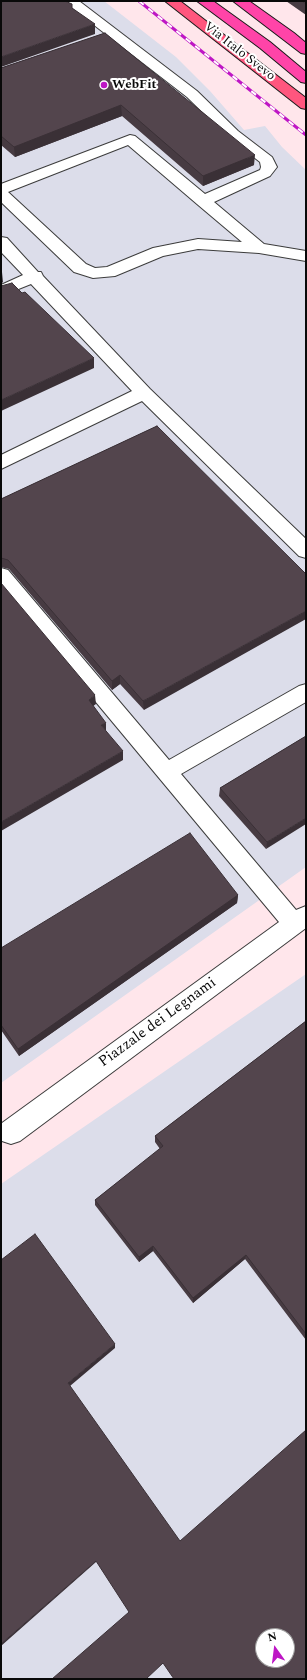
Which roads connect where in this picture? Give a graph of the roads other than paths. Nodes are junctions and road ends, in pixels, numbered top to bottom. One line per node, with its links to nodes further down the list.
1 (70, 1): 6 (street)
2 (172, 1): 11 (main road, Via Italo Svevo)
3 (204, 1): 10 (highway)
4 (213, 1): 9 (main road, Via Italo Svevo)
5 (240, 1): 8 (highway)
6 (114, 34): 7 (street); 14 (street)
7 (100, 39)
8 (306, 50)
9 (306, 73)
10 (306, 79)
11 (306, 105)
12 (1, 189): 14 (street)
13 (1, 193): 16 (street)
14 (202, 201): 16 (street)
15 (1, 242): 18 (street)
16 (259, 248): 17 (street)
17 (306, 256)
18 (35, 276): 19 (street); 20 (street)
19 (1, 291)
20 (144, 393): 21 (street); 22 (street)
21 (1, 462)
22 (306, 551)
23 (1, 575): 25 (street)
24 (306, 692): 25 (street)
25 (166, 772): 26 (street)
26 (300, 919): 27 (street, Piazzale dei Legnami)
27 (11, 1132)

